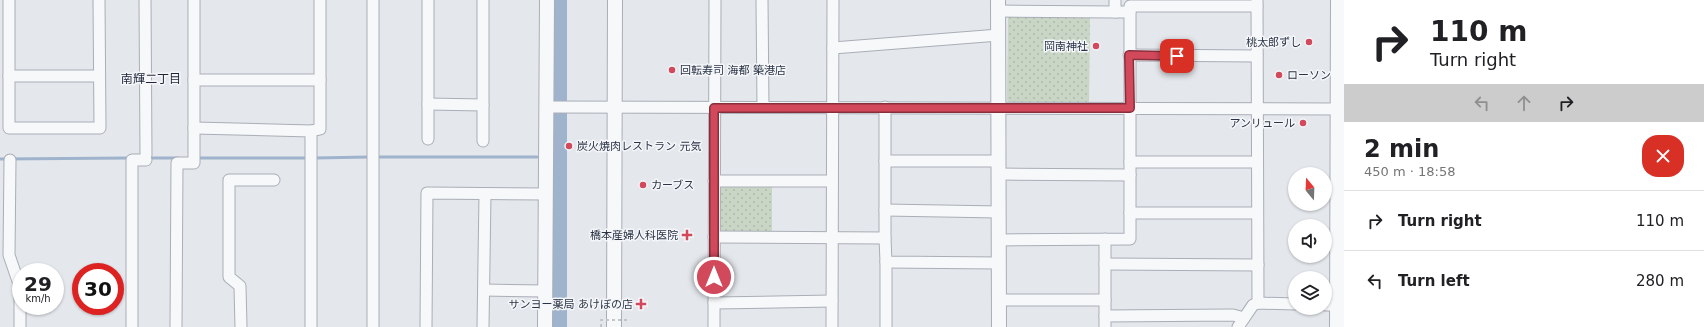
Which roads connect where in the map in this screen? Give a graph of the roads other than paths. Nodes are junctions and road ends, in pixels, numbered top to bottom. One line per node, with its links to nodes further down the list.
1 (9, 0): 25 (street)
2 (99, 0): 26 (street)
3 (145, 0): 82 (street)
4 (194, 0): 27 (street)
5 (320, 0): 28 (street)
6 (373, 0): 86 (street)
7 (428, 0): 29 (street)
8 (483, 0): 30 (street)
9 (546, 0): 31 (street)
10 (615, 0): 32 (street)
11 (715, 0): 36 (street)
12 (762, 0): 33 (street)
13 (833, 0): 22 (street)
14 (1115, 0): 19 (street)
15 (1338, 0): 40 (street)
16 (1205, 3): 17 (street); 20 (street)
17 (1257, 3): 24 (street)
18 (998, 6): 19 (street); 21 (street)
19 (1115, 12): 20 (street)
20 (1130, 12): 23 (street)
21 (999, 35): 22 (street); 37 (street)
22 (833, 48): 34 (street)
23 (1129, 55): 24 (street); 38 (street)
24 (1257, 56): 39 (street)
25 (9, 76): 26 (street); 26 (street)
26 (100, 76)
27 (194, 80): 28 (street); 41 (street)
28 (320, 80): 42 (street)
29 (428, 104): 30 (street); 43 (street)
30 (483, 105): 44 (street)
31 (554, 107): 32 (street); 55 (street)
32 (614, 107): 36 (street); 80 (street)
33 (763, 107): 34 (street); 36 (street)
34 (832, 107): 35 (street); 53 (street)
35 (885, 107): 37 (street); 46 (street)
36 (714, 108): 52 (street)
37 (999, 108): 38 (street); 49 (street)
38 (1130, 108): 39 (street); 47 (street)
39 (1257, 108): 40 (street); 48 (street)
40 (1341, 109): 77 (street)
41 (194, 128): 42 (street); 83 (street)
42 (311, 131): 85 (street)
43 (428, 139)
44 (483, 141)
45 (10, 160): 81 (street)
46 (885, 161): 49 (street); 56 (street)
47 (1130, 162): 48 (street); 50 (street)
48 (1257, 162): 59 (street)
49 (999, 168): 50 (street); 57 (street)
50 (1130, 175): 58 (street)
51 (274, 180): 84 (street)
52 (714, 181): 53 (street); 60 (street)
53 (832, 181): 61 (street)
54 (484, 194): 55 (street); 69 (street); 87 (street)
55 (546, 194): 70 (street)
56 (885, 210): 57 (street); 62 (street)
57 (999, 212): 64 (street)
58 (1130, 213): 59 (street); 63 (street)
59 (1257, 213): 68 (street)
60 (714, 237): 61 (street); 74 (street)
61 (831, 238): 62 (street); 73 (street)
62 (885, 238): 65 (street)
63 (1105, 239): 64 (street); 67 (street)
64 (999, 240): 66 (street)
65 (886, 262): 66 (street); 92 (street)
66 (999, 263): 71 (street)
67 (1105, 264): 68 (street); 72 (street)
68 (1258, 265): 75 (street)
69 (484, 290): 70 (street); 88 (street)
70 (545, 291): 89 (street)
71 (999, 300): 72 (street); 93 (street)
72 (1105, 300): 78 (street)
73 (832, 301): 74 (street); 91 (street)
74 (714, 303): 90 (street)
75 (1258, 303): 76 (street); 79 (street)
76 (1288, 304)
77 (1335, 305): 94 (street)
78 (1105, 321): 79 (street)
79 (1241, 323)
80 (621, 324)
81 (20, 327)
82 (132, 327)
83 (176, 327)
84 (241, 327)
85 (311, 327)
86 (373, 327)
87 (426, 327)
88 (483, 327)
89 (545, 327)
90 (714, 327)
91 (832, 327)
92 (886, 327)
93 (999, 327)
94 (1337, 327)

